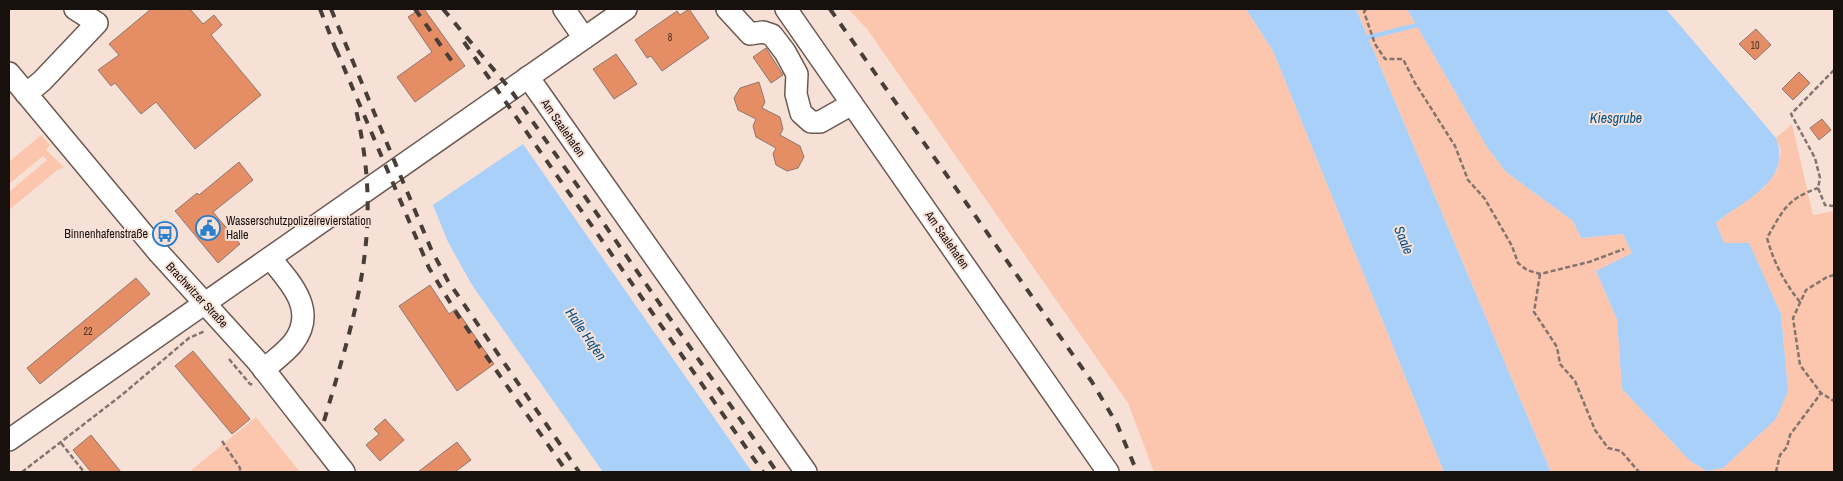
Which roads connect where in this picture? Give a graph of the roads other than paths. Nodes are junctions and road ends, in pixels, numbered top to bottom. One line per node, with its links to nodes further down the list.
1 (75, 9): 9 (street)
2 (564, 9): 6 (street)
3 (626, 9): 6 (street)
4 (727, 9): 10 (street)
5 (786, 9): 10 (street, Am Saalehafen)
6 (584, 38): 8 (street)
7 (9, 73): 9 (street, Brachwitzer Straße)
8 (528, 77): 11 (street); 16 (street, Am Saalehafen)
9 (26, 94): 12 (street, Brachwitzer Straße)
10 (852, 104): 17 (street, Am Saalehafen)
11 (270, 258): 12 (street); 13 (street)
12 (205, 303): 13 (street, Brachwitzer Straße); 14 (street)
13 (264, 370): 15 (street, Brachwitzer Straße)
14 (9, 440)
15 (344, 472)
16 (806, 472)
17 (1108, 472)

